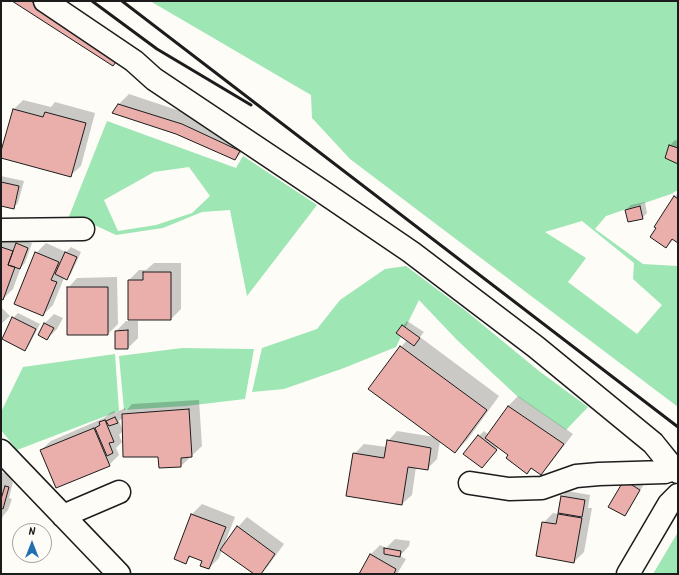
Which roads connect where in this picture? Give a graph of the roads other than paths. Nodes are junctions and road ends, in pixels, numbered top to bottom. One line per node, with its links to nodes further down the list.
1 (45, 1): 5 (street)
2 (83, 229): 3 (street)
3 (1, 230)
4 (1, 451): 9 (street)
5 (676, 470): 6 (street)
6 (470, 483)
7 (119, 492): 9 (street)
8 (678, 495): 11 (street)
9 (62, 516): 10 (street)
10 (119, 574)
11 (628, 574)

